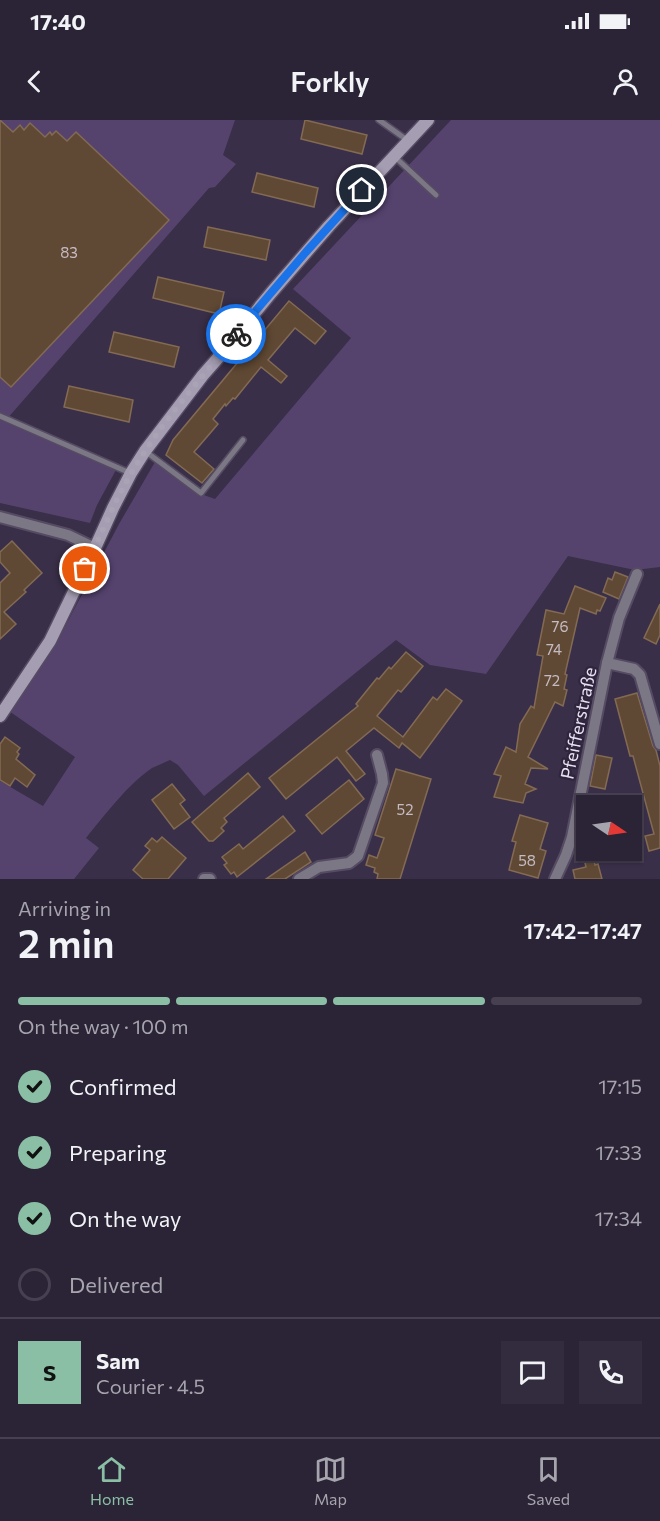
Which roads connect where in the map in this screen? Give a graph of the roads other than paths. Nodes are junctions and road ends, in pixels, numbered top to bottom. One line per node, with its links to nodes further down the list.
1 (379, 120): 3 (lane)
2 (428, 120): 3 (main road)
3 (409, 141): 4 (main road)
4 (394, 156): 5 (lane); 8 (main road)
5 (436, 195)
6 (0, 416): 9 (lane)
7 (243, 440): 8 (lane)
8 (145, 451): 9 (main road)
9 (131, 473): 11 (main road)
10 (0, 517): 11 (street)
11 (95, 548): 14 (main road)
12 (637, 574): 13 (street, Pfeifferstraße)
13 (607, 663): 15 (street); 20 (street, Pfeifferstraße)
14 (0, 716)
15 (660, 744)
16 (377, 755): 19 (street)
17 (204, 879): 18 (street)
18 (210, 879)
19 (299, 879)
20 (555, 879)

